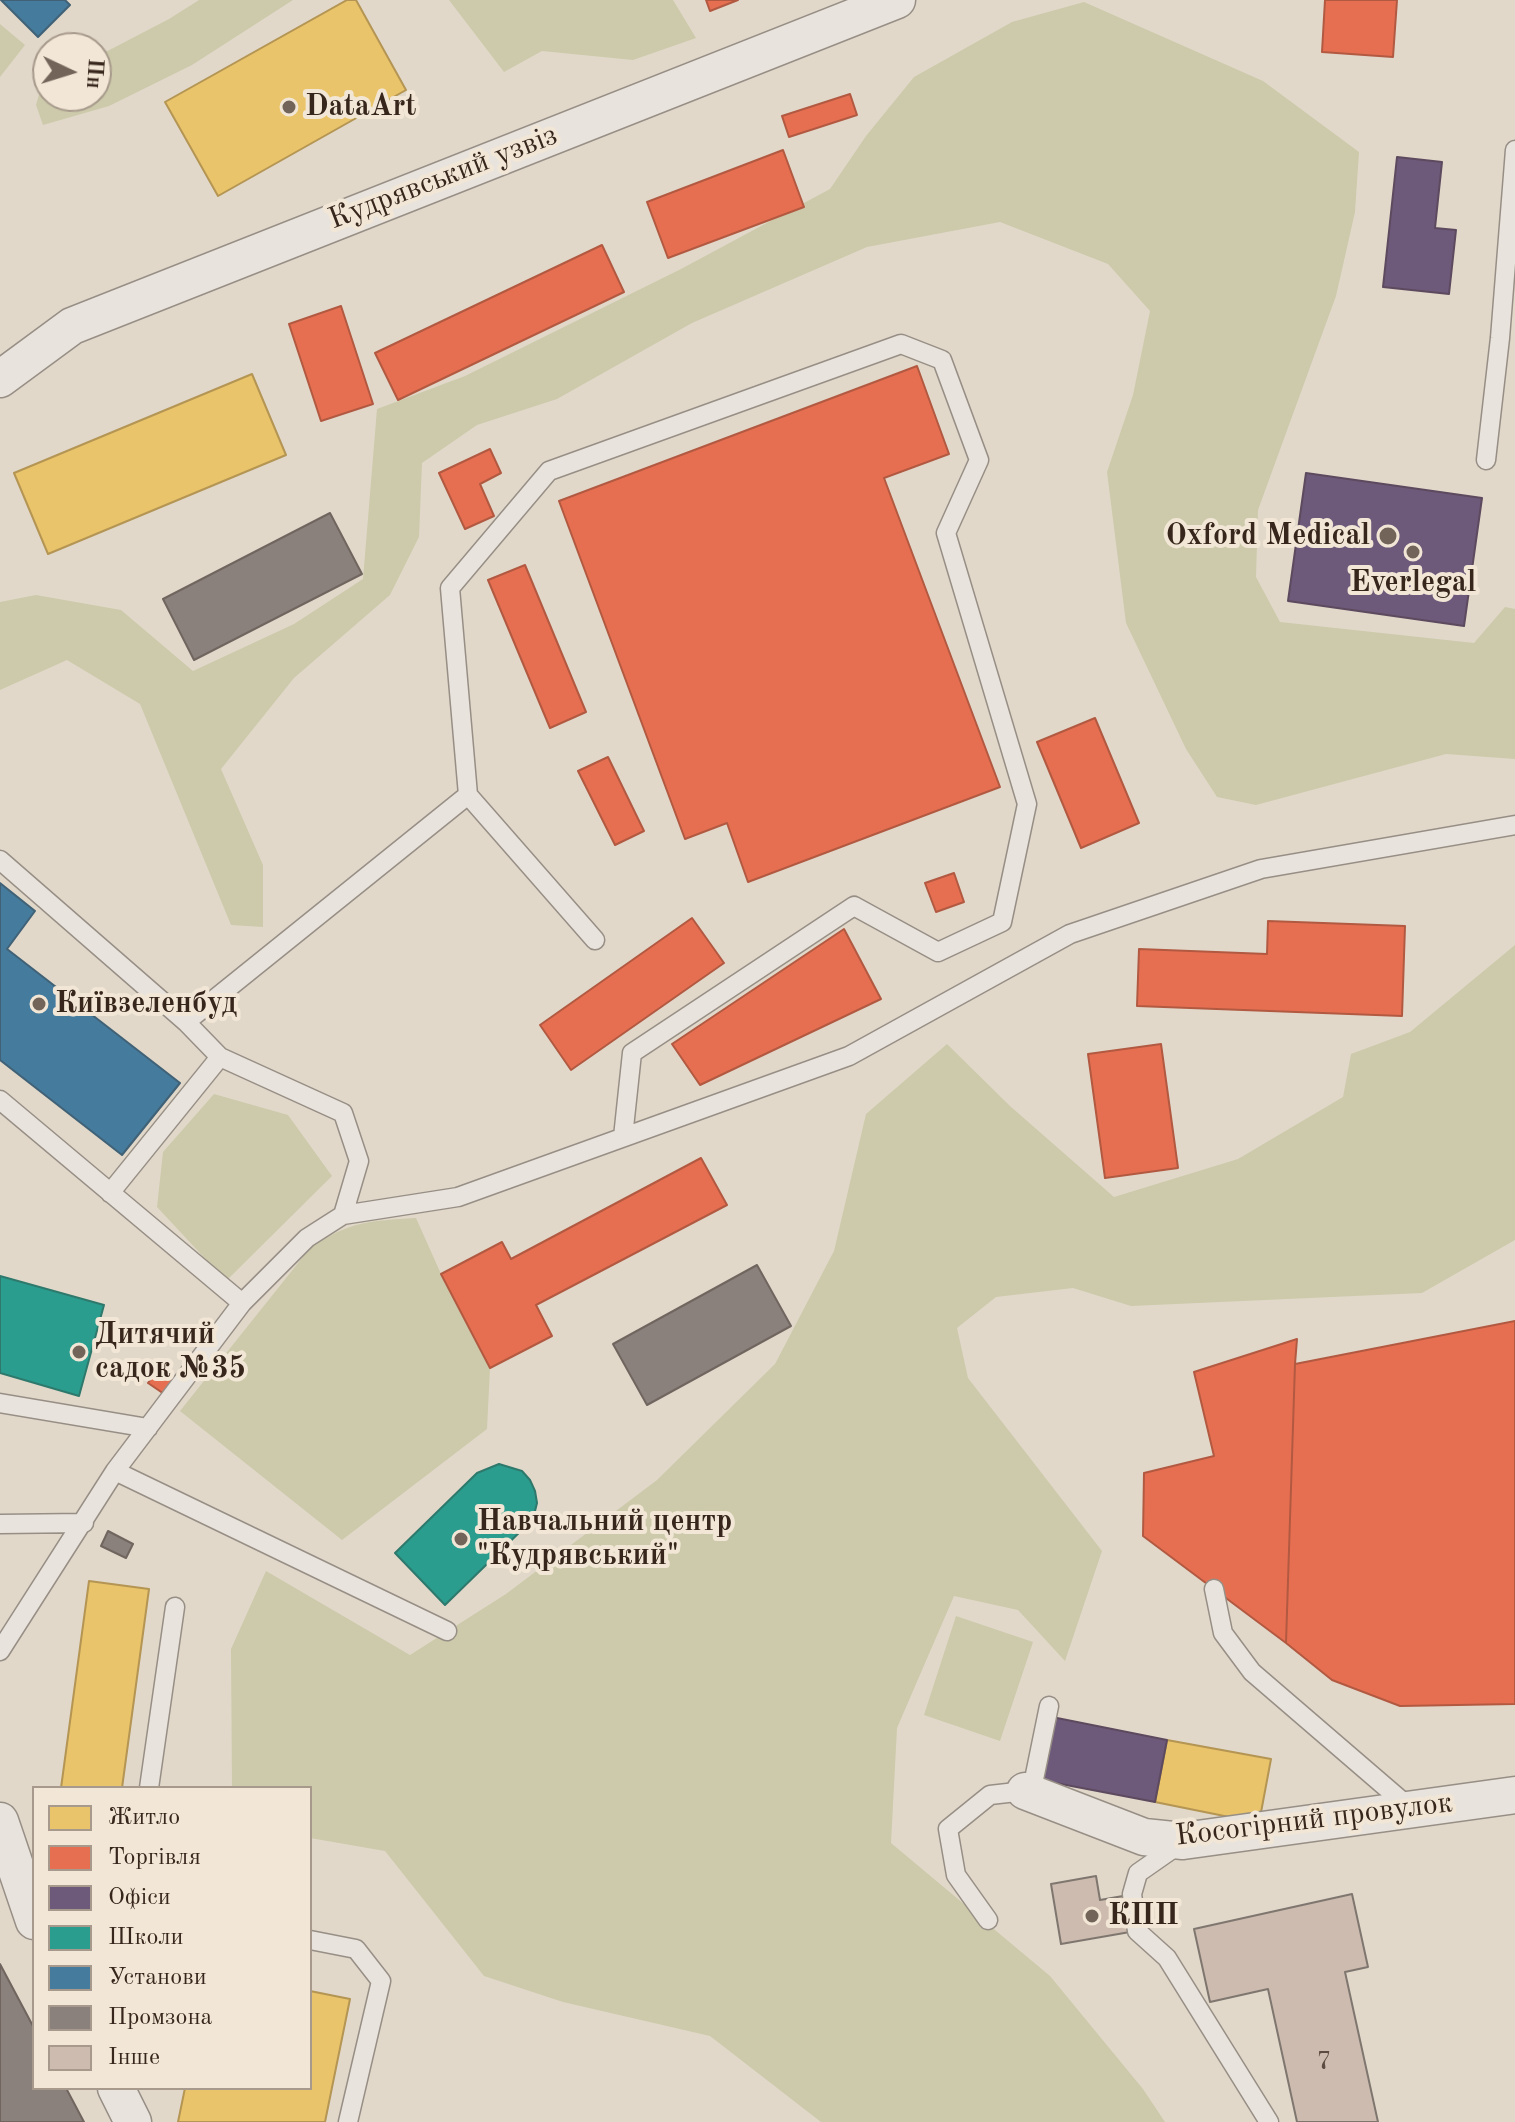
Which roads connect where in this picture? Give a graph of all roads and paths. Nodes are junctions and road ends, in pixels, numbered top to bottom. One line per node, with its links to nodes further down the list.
1 (897, 0): 3 (street, Кудрявський узвіз)
2 (1515, 150): 4 (lane)
3 (0, 379)
4 (1486, 460)
5 (468, 795): 8 (lane); 9 (lane); 12 (lane)
6 (1515, 825): 12 (lane)
7 (0, 860): 9 (lane)
8 (595, 940)
9 (186, 1022): 10 (lane)
10 (220, 1057): 13 (lane); 14 (lane)
11 (0, 1100): 13 (lane)
12 (623, 1137): 14 (lane)
13 (110, 1193): 15 (lane)
14 (343, 1215): 15 (lane)
15 (242, 1303): 17 (lane)
16 (0, 1403): 17 (lane)
17 (148, 1428): 18 (lane)
18 (115, 1471): 19 (lane); 23 (lane)
19 (84, 1523): 20 (lane); 24 (lane)
20 (0, 1524)
21 (1214, 1589): 29 (lane)
22 (175, 1607): 26 (lane)
23 (447, 1631)
24 (0, 1651)
25 (1049, 1706): 27 (lane)
26 (149, 1786)
27 (1028, 1792): 31 (street, Косогірний провулок); 33 (lane)
28 (1515, 1795): 29 (street, Косогірний провулок)
29 (1412, 1810): 31 (street, Косогірний провулок)
30 (0, 1821): 32 (street)
31 (1183, 1841): 38 (lane)
32 (32, 1915)
33 (988, 1920)
34 (312, 1940): 37 (lane)
35 (117, 2090): 36 (street)
36 (133, 2122)
37 (348, 2122)
38 (1269, 2122)

